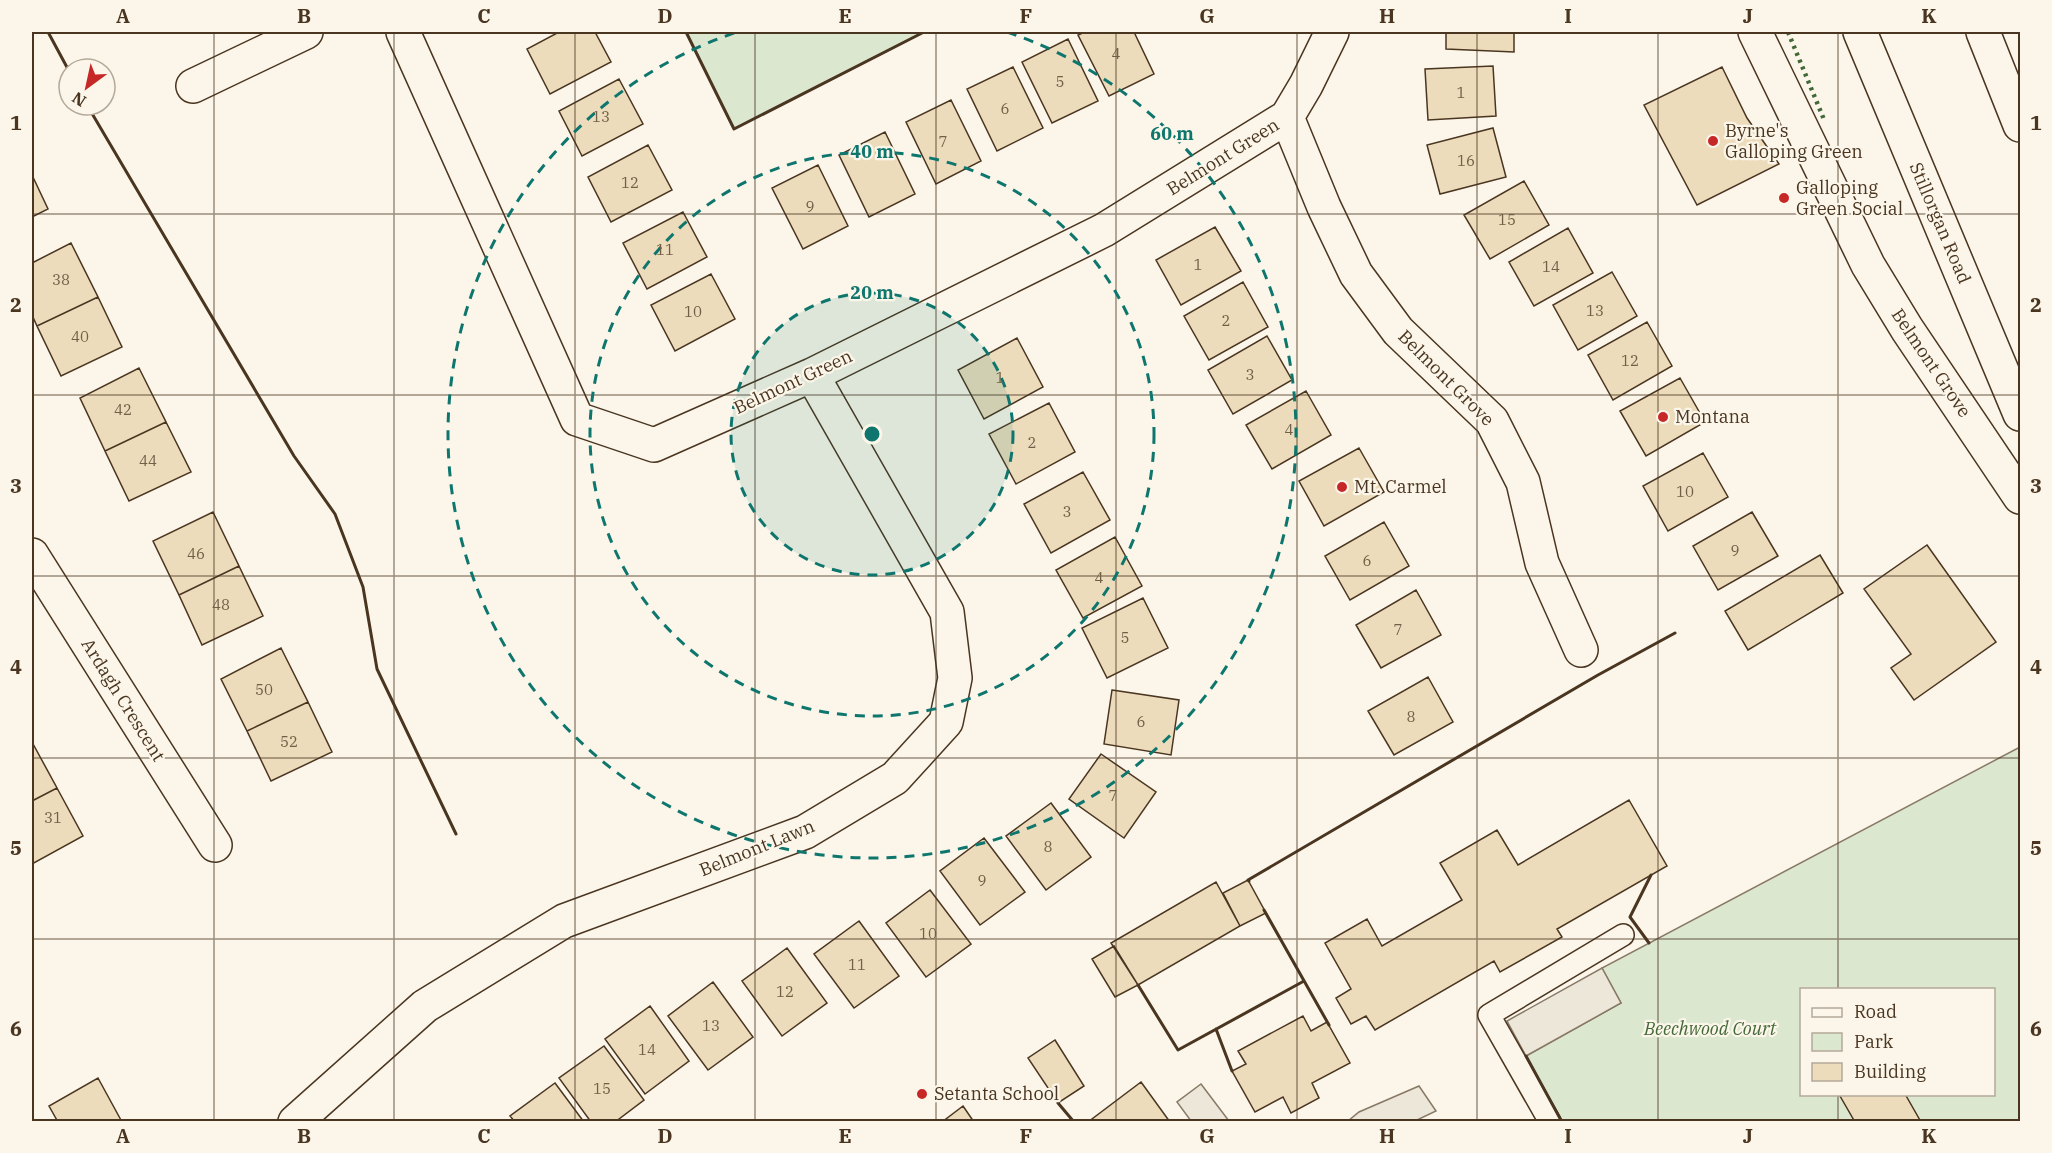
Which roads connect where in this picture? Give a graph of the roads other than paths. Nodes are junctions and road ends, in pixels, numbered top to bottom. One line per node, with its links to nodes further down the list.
1 (306, 32): 7 (main road)
2 (403, 32): 10 (main road, Belmont Green)
3 (1332, 32): 8 (main road, Belmont Green)
4 (1755, 32): 12 (main road, Belmont Grove)
5 (1860, 32): 11 (main road, Stillorgan Road)
6 (1983, 32): 9 (main road)
7 (193, 86)
8 (1287, 117): 10 (main road, Belmont Green); 14 (main road, Belmont Grove)
9 (2020, 126)
10 (812, 375): 17 (main road, Belmont Lawn)
11 (2020, 414)
12 (2020, 496)
13 (32, 555): 15 (main road, Ardagh Crescent)
14 (1581, 650)
15 (215, 845)
16 (1623, 935): 18 (lane)
17 (295, 1122)
18 (1550, 1122)

